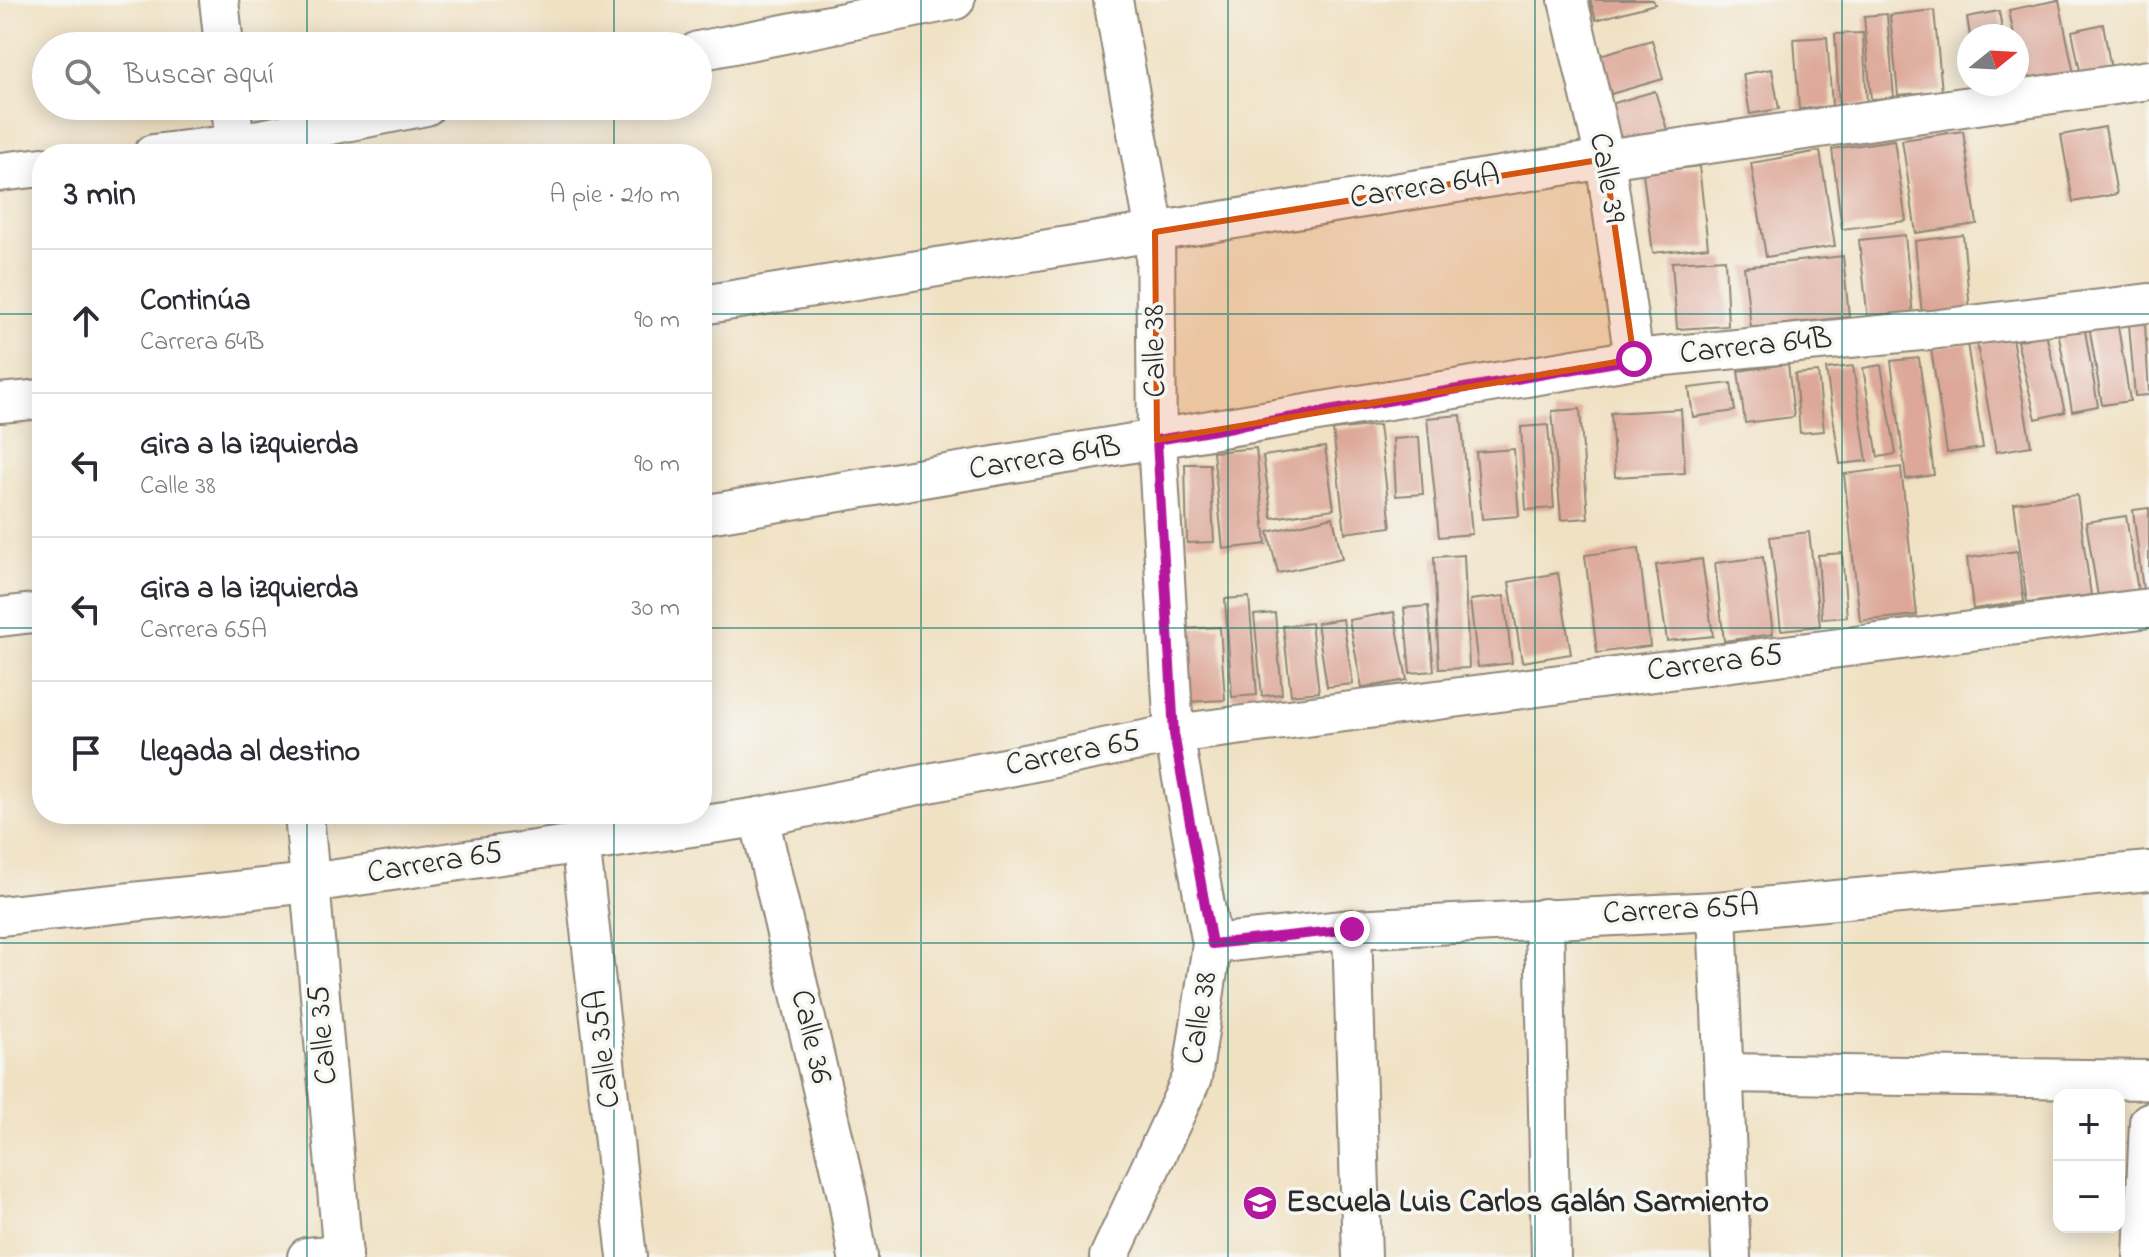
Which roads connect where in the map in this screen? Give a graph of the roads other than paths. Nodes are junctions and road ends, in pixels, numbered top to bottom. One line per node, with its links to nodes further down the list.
1 (219, 0): 5 (street)
2 (955, 0): 6 (street)
3 (1113, 0): 15 (street, Calle 38)
4 (1568, 0): 12 (street, Calle 39)
5 (222, 32)
6 (712, 48)
7 (2149, 80): 12 (street, Carrera 64A)
8 (233, 120): 10 (street)
9 (364, 120): 11 (street)
10 (235, 144)
11 (258, 144)
12 (1605, 159): 15 (street, Carrera 64A); 18 (street, Calle 39)
13 (32, 168): 14 (street)
14 (0, 172)
15 (1155, 232): 16 (street, Carrera 64A); 21 (street, Calle 38)
16 (712, 303)
17 (2149, 303): 18 (street, Carrera 64B)
18 (1634, 359): 21 (street, Carrera 64B)
19 (32, 400): 20 (street)
20 (0, 403)
21 (1157, 440): 22 (street, Carrera 64B); 26 (street, Calle 38)
22 (712, 513)
23 (2149, 608): 26 (street, Carrera 65)
24 (32, 613): 25 (street)
25 (0, 617)
26 (1174, 734): 27 (street, Carrera 65); 38 (street, Calle 38)
27 (759, 817): 28 (street, Carrera 65); 44 (street, Calle 36)
28 (712, 823)
29 (305, 824): 33 (street, Calle 35)
30 (707, 824): 31 (street, Carrera 65)
31 (580, 841): 33 (street, Carrera 65); 43 (street, Calle 35A)
32 (2149, 871): 34 (street, Carrera 65A)
33 (310, 883): 35 (street, Carrera 65); 42 (street, Calle 35)
34 (1717, 911): 36 (street, Carrera 65A); 39 (street)
35 (0, 916)
36 (1544, 918): 37 (street, Carrera 65A); 47 (street)
37 (1352, 929): 38 (street, Carrera 65A); 46 (street)
38 (1212, 944): 45 (street, Calle 38)
39 (1725, 1073): 40 (street); 48 (street)
40 (2149, 1080)
41 (2149, 1122): 49 (street)
42 (331, 1256)
43 (627, 1257)
44 (858, 1257)
45 (1109, 1257)
46 (1362, 1257)
47 (1551, 1257)
48 (1731, 1257)
49 (2143, 1257)

